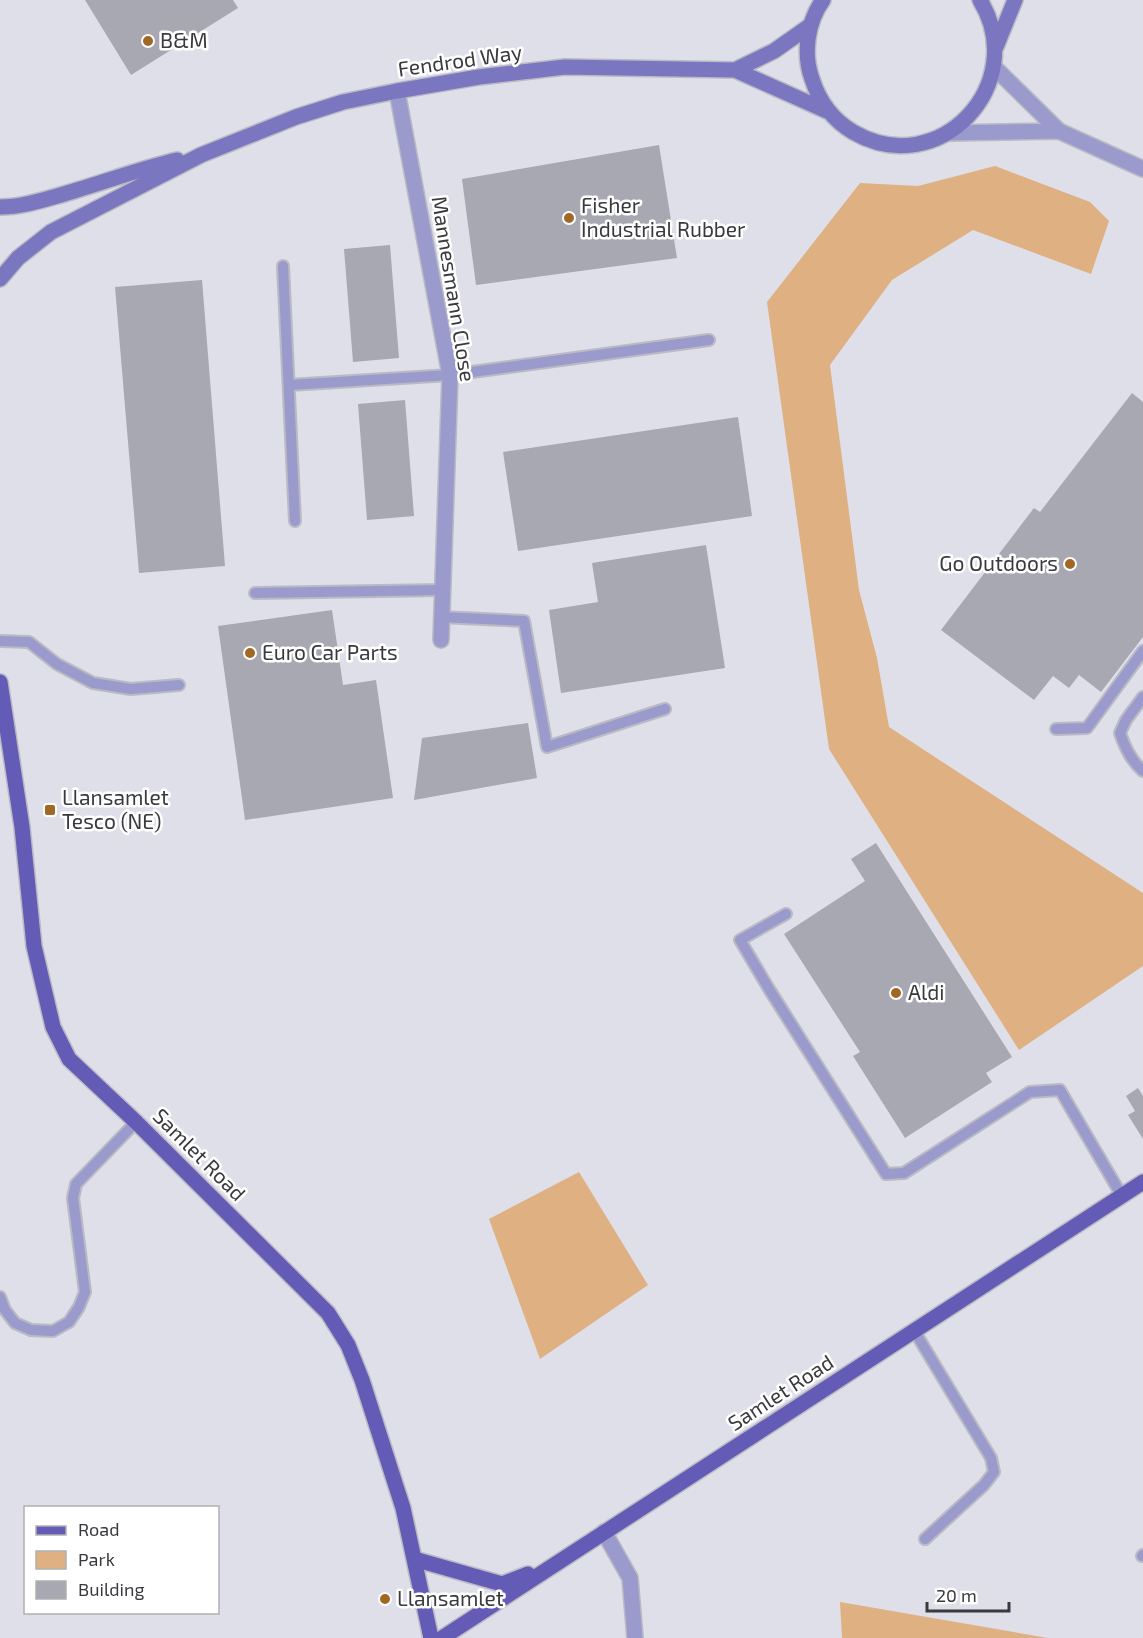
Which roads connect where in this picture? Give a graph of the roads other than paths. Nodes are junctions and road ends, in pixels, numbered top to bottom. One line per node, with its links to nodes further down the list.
1 (823, 0): 4 (street)
2 (980, 0): 5 (street)
3 (1015, 0): 5 (street)
4 (811, 25): 7 (street, Fendrod Way); 9 (street)
5 (995, 48): 6 (street)
6 (994, 67): 10 (street); 11 (street)
7 (735, 70): 8 (street, Fendrod Way); 9 (street, Fendrod Way)
8 (397, 91): 12 (street, Fendrod Way); 18 (street, Mannesmann Close)
9 (829, 112): 11 (street)
10 (1059, 130): 11 (street); 13 (street)
11 (948, 133)
12 (201, 155): 14 (street, Fendrod Way); 16 (street, Fendrod Way)
13 (1143, 169)
14 (0, 207)
15 (283, 266): 19 (lane)
16 (0, 279)
17 (708, 340): 18 (lane)
18 (450, 375): 19 (lane); 21 (street, Mannesmann Close)
19 (289, 386): 20 (lane)
20 (295, 521)
21 (442, 590): 22 (lane); 23 (street, Mannesmann Close)
22 (255, 593)
23 (441, 617): 24 (street, Mannesmann Close); 30 (lane)
24 (441, 640)
25 (0, 641): 28 (lane)
26 (1143, 651): 31 (lane)
27 (0, 682): 34 (main road, Samlet Road)
28 (179, 685)
29 (1143, 697): 32 (lane)
30 (665, 709)
31 (1056, 729)
32 (1143, 771)
33 (786, 914): 36 (lane)
34 (136, 1122): 37 (lane); 41 (main road, Samlet Road)
35 (1143, 1182): 36 (main road, Samlet Road)
36 (1122, 1196): 38 (main road, Samlet Road)
37 (0, 1297)
38 (915, 1332): 39 (main road, Samlet Road); 40 (lane)
39 (604, 1532): 42 (main road, Samlet Road); 45 (street)
40 (925, 1539)
41 (414, 1559): 42 (main road); 43 (main road, Samlet Road)
42 (557, 1563): 44 (main road, Samlet Road)
43 (431, 1638)
44 (442, 1638)
45 (635, 1638)

